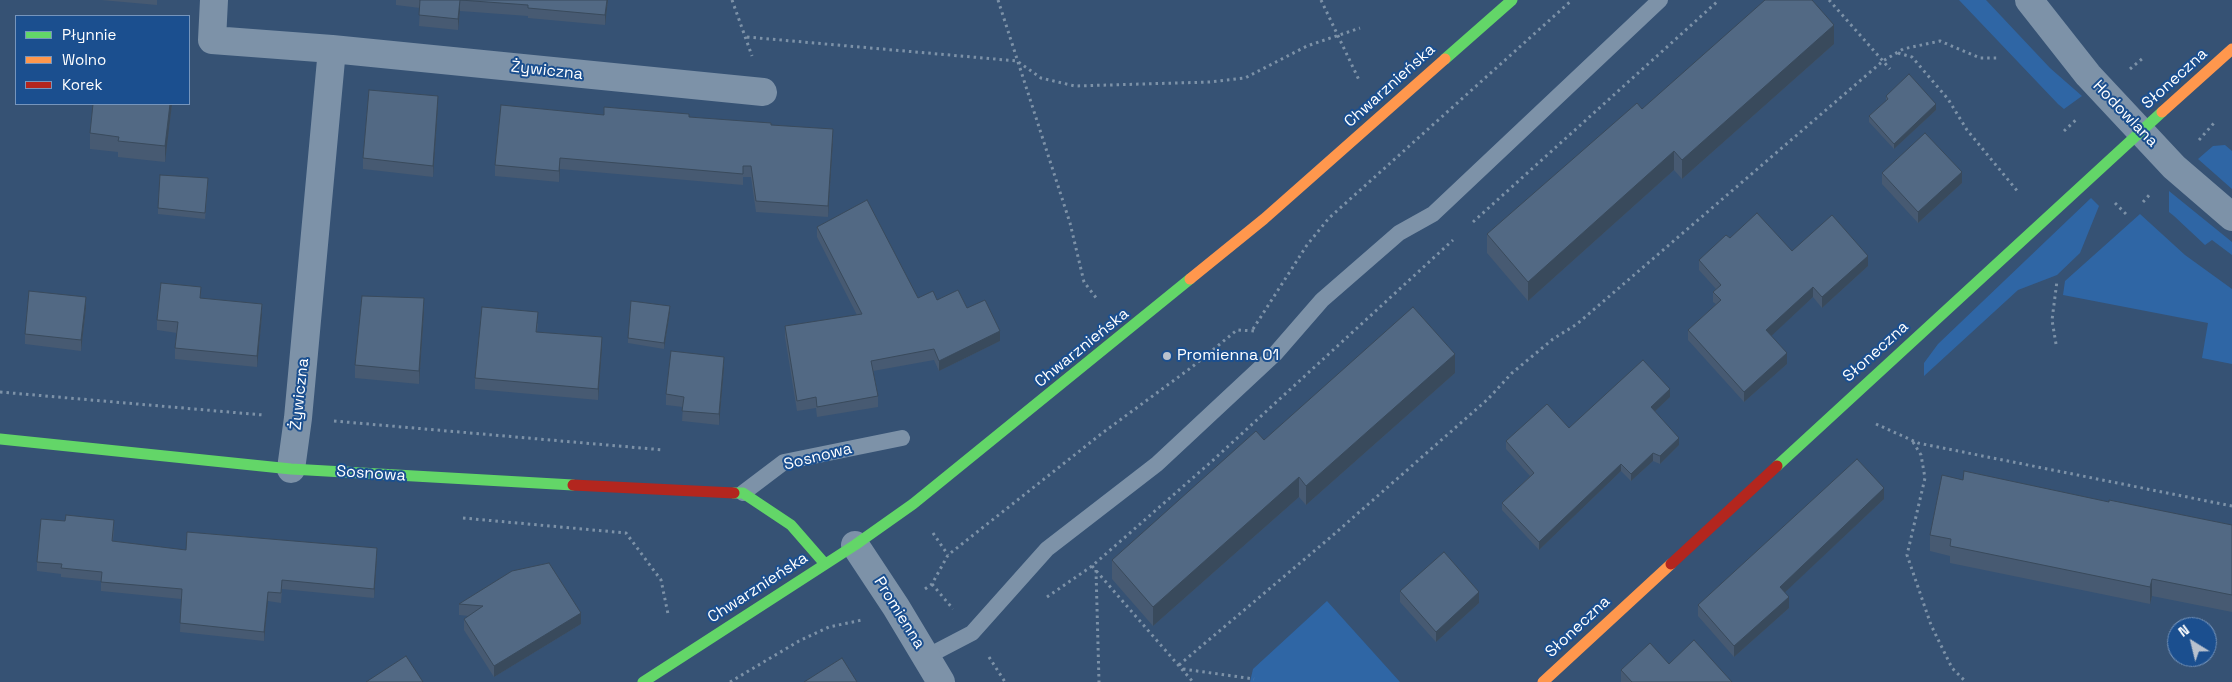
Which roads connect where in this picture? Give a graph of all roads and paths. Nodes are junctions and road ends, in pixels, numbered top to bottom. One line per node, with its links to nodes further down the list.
1 (214, 0): 14 (street, Żywiczna)
2 (732, 0): 13 (path)
3 (998, 0): 18 (path)
4 (1321, 0): 12 (path)
5 (1512, 0): 41 (street, Chwarznieńska)
6 (1572, 0): 44 (path)
7 (1660, 0): 46 (lane)
8 (1719, 0): 26 (path)
9 (1829, 0): 19 (path)
10 (2029, 0): 23 (street, Hodowlana)
11 (1360, 28): 12 (path)
12 (1338, 36): 18 (path); 21 (path)
13 (747, 37): 18 (path); 22 (path)
14 (332, 49): 22 (street, Żywiczna); 32 (street, Żywiczna)
15 (2232, 49): 23 (street, Słoneczna)
16 (1897, 52): 17 (path); 19 (path); 25 (path)
17 (1997, 58)
18 (1017, 61): 29 (path)
19 (1882, 61): 20 (path); 47 (path)
20 (1890, 70)
21 (1359, 80)
22 (763, 92)
23 (2142, 132): 24 (street, Hodowlana); 25 (street, Słoneczna)
24 (2232, 217)
25 (2040, 222): 56 (street, Słoneczna)
26 (1470, 225)
27 (1455, 238): 43 (path)
28 (2057, 281): 30 (path)
29 (1097, 299)
30 (2056, 344)
31 (0, 392): 32 (path)
32 (298, 418): 37 (path); 38 (street, Żywiczna)
33 (1880, 425): 36 (path)
34 (902, 438): 39 (lane, Sosnowa)
35 (0, 439): 38 (street, Sosnowa)
36 (1912, 441): 40 (path); 57 (path)
37 (667, 451)
38 (290, 469): 39 (street, Sosnowa)
39 (743, 493): 42 (street)
40 (2232, 506)
41 (855, 545): 42 (street, Chwarznieńska); 44 (street, Promienna)
42 (825, 564): 50 (street, Chwarznieńska)
43 (1096, 569): 47 (path); 54 (path)
44 (896, 607): 46 (street, Promienna); 51 (path)
45 (986, 652): 53 (path)
46 (926, 657): 52 (street, Promienna)
47 (1179, 665): 48 (path)
48 (1182, 669): 49 (path); 55 (path)
49 (1254, 679)
50 (643, 682)
51 (730, 682)
52 (941, 682)
53 (1005, 682)
54 (1099, 682)
55 (1193, 682)
56 (1543, 682)
57 (1966, 682)

